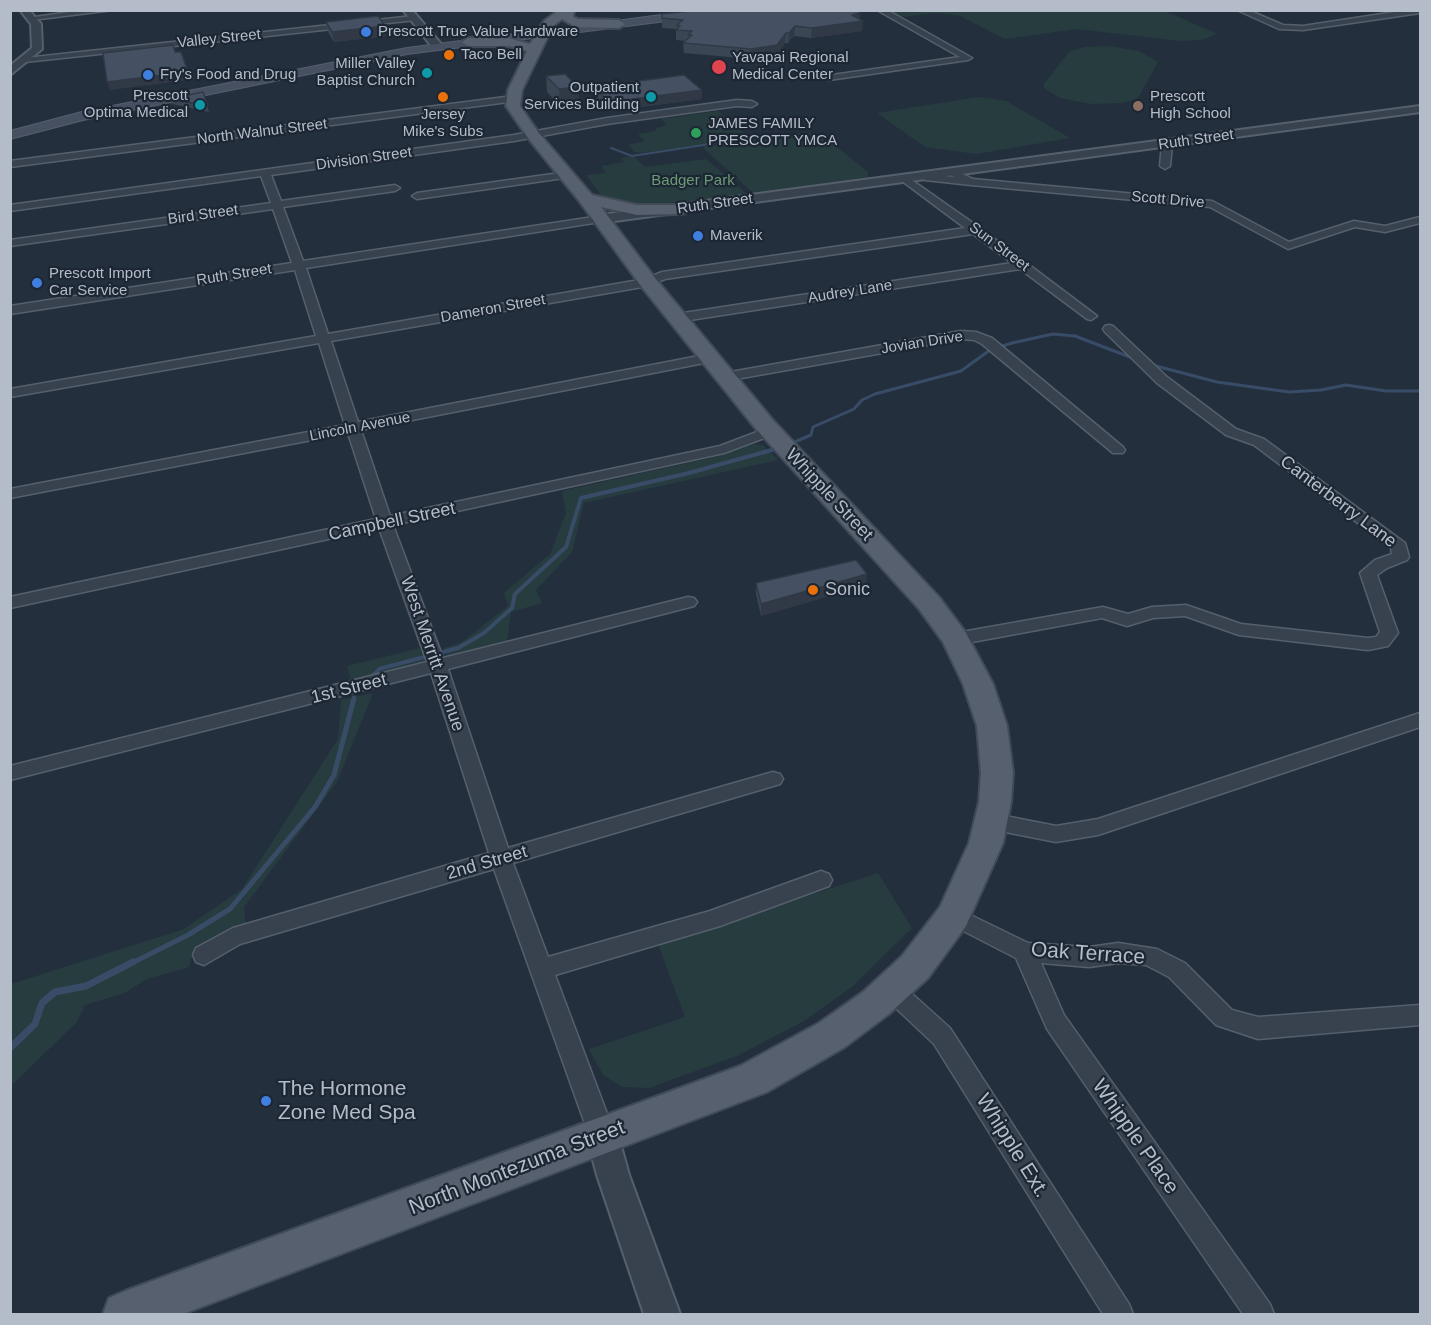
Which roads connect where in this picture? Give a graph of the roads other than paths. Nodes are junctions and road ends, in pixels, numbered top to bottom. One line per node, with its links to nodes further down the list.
1 (24, 10): 11 (street)
2 (110, 10): 11 (street)
3 (568, 10): 13 (main road); 15 (main road)
4 (729, 10): 13 (main road)
5 (880, 10): 22 (street)
6 (1240, 10): 14 (street)
7 (1390, 10): 10 (street)
8 (1420, 11): 10 (street)
9 (410, 14): 18 (street); 20 (street, Valley Street)
10 (1399, 14): 12 (street); 14 (street)
11 (32, 18): 20 (street)
12 (1420, 21)
13 (619, 24): 15 (main road)
14 (1282, 27): 16 (street)
15 (542, 33): 17 (main road); 19 (main road)
16 (1284, 37)
17 (468, 42): 18 (main road); 19 (main road)
18 (437, 46): 26 (main road)
19 (534, 49): 23 (main road)
20 (25, 60): 21 (street)
21 (10, 72)
22 (832, 78)
23 (513, 99): 27 (main road, Whipple Street); 29 (street, North Walnut Street)
24 (752, 104): 27 (street, Division Street)
25 (1420, 109): 28 (street, Ruth Street)
26 (10, 135)
27 (533, 135): 31 (street, Division Street); 33 (main road, Whipple Street)
28 (1167, 144): 30 (street); 32 (street, Ruth Street)
29 (10, 164)
30 (1165, 166)
31 (265, 172): 40 (street, West Merritt Avenue); 41 (street, Division Street)
32 (954, 173): 34 (street, Ruth Street); 36 (street, Scott Drive)
33 (567, 175): 38 (street); 39 (main road, Whipple Street)
34 (925, 177): 35 (street, Ruth Street); 36 (street, Scott Drive)
35 (906, 179): 42 (street, Ruth Street); 45 (street, Sun Street)
36 (972, 182): 44 (street, Scott Drive)
37 (395, 188): 40 (street, Bird Street)
38 (417, 196)
39 (587, 199): 42 (main road); 43 (main road, Whipple Street)
40 (276, 205): 46 (street, Bird Street); 47 (street, West Merritt Avenue)
41 (10, 208)
42 (680, 209): 43 (street, Ruth Street)
43 (600, 219): 47 (street, Ruth Street); 49 (main road, Whipple Street)
44 (1420, 220)
45 (976, 230): 48 (street, Sun Street); 49 (street, Dameron Street)
46 (10, 243)
47 (299, 265): 50 (street, Ruth Street); 54 (street, West Merritt Avenue)
48 (1023, 265): 51 (street, Sun Street); 52 (street, Audrey Lane)
49 (648, 282): 52 (main road, Whipple Street); 54 (street, Dameron Street)
50 (10, 310)
51 (1091, 316)
52 (677, 318): 55 (main road, Whipple Street)
53 (1109, 328): 65 (street, Canterberry Lane)
54 (323, 338): 57 (street, Dameron Street); 58 (street, West Merritt Avenue)
55 (709, 357): 56 (main road, Whipple Street); 58 (street, Lincoln Avenue)
56 (725, 377): 59 (main road, Whipple Street); 60 (street, Jovian Drive)
57 (10, 393)
58 (354, 428): 61 (street, Lincoln Avenue); 62 (street, West Merritt Avenue)
59 (770, 431): 62 (street, Campbell Street); 65 (main road, Whipple Street)
60 (1118, 450)
61 (10, 494)
62 (385, 524): 64 (street, Campbell Street); 66 (street, West Merritt Avenue)
63 (688, 602): 66 (street, 1st Street)
64 (10, 603)
65 (956, 639): 70 (main road, Whipple Street)
66 (435, 659): 68 (street, 1st Street); 71 (street, West Merritt Avenue)
67 (1420, 720): 70 (street)
68 (10, 773)
69 (773, 778): 71 (street, 2nd Street)
70 (990, 821): 73 (main road, Whipple Street)
71 (501, 860): 75 (street, 2nd Street); 76 (street, West Merritt Avenue)
72 (821, 880): 76 (street)
73 (954, 916): 74 (street, Oak Terrace); 77 (main road, Whipple Street)
74 (1025, 952): 78 (street, Oak Terrace); 83 (street, Whipple Place)
75 (204, 955)
76 (541, 969): 79 (street, West Merritt Avenue)
77 (891, 989): 79 (main road, North Montezuma Street); 82 (street, Whipple Ext.)
78 (1420, 1015)
79 (602, 1135): 80 (main road, North Montezuma Street); 81 (street)
80 (125, 1314)
81 (662, 1314)
82 (1119, 1314)
83 (1260, 1314)

